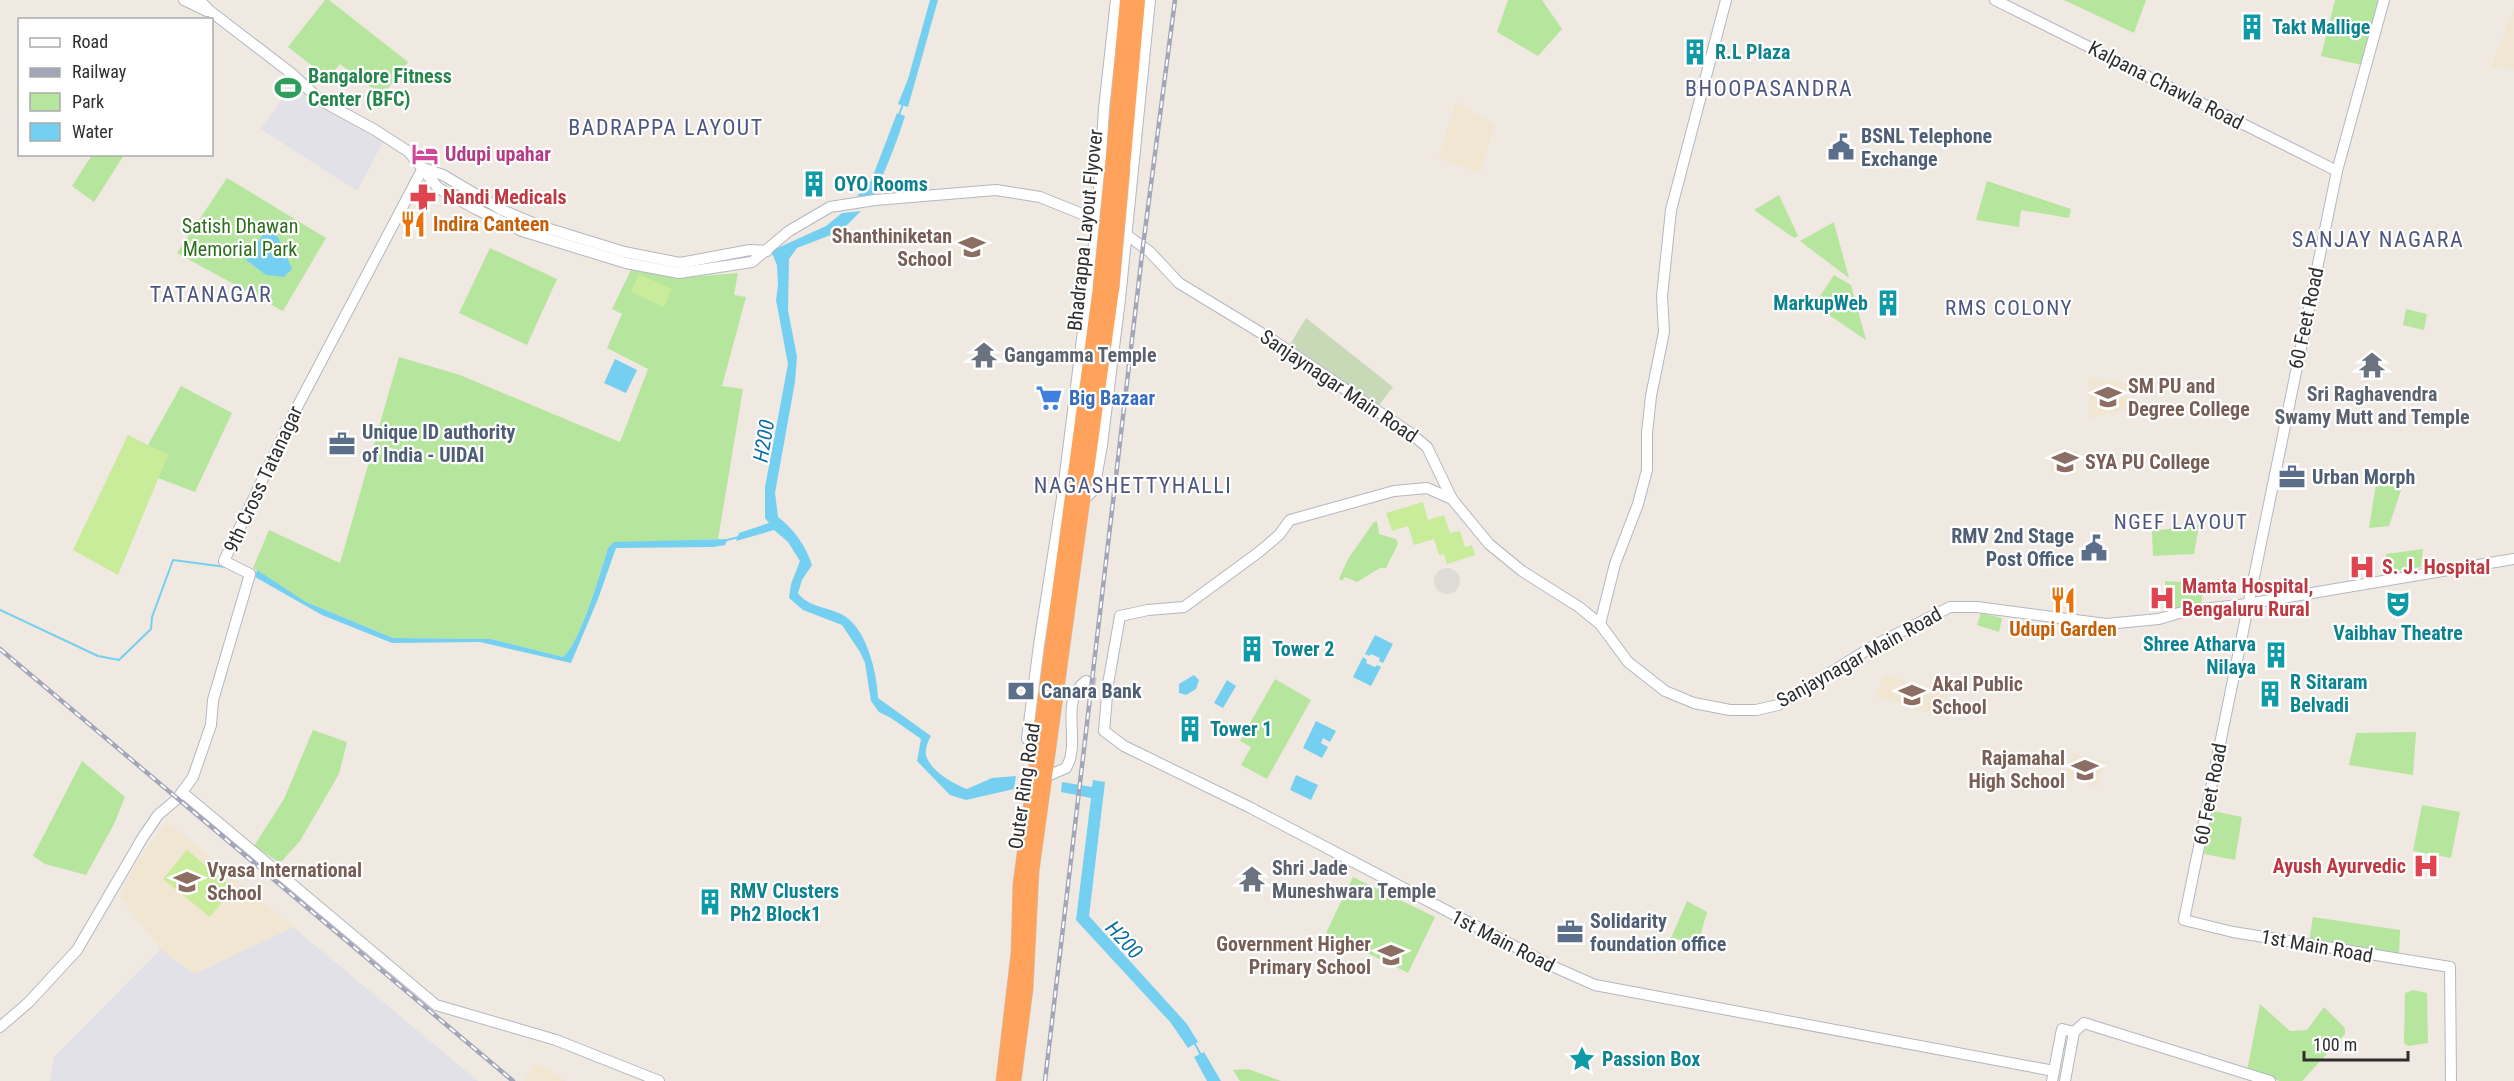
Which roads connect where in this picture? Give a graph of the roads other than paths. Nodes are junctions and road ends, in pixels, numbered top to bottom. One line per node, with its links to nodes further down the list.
1 (184, 0): 10 (street)
2 (199, 0): 10 (street)
3 (1116, 0): 14 (street)
4 (1127, 0): 12 (highway, Bhadrappa Layout Flyover)
5 (1138, 0): 12 (highway, Bhadrappa Layout Flyover)
6 (1150, 0): 15 (street)
7 (1726, 0): 20 (street)
8 (1995, 0): 13 (street, Kalpana Chawla Road)
9 (2384, 0): 13 (street, 60 Feet Road)
10 (210, 11): 11 (street)
11 (423, 168): 14 (street); 24 (street, 9th Cross Tatanagar)
12 (1118, 168): 16 (highway, Bhadrappa Layout Flyover, bridge)
13 (2337, 171): 19 (street, 60 Feet Road)
14 (1098, 220): 15 (street, Sanjaynagar Main Road); 16 (street)
15 (1126, 233): 16 (street); 17 (street, Sanjaynagar Main Road)
16 (1073, 498): 22 (street); 23 (highway, Outer Ring Road); 30 (highway, Outer Ring Road)
17 (1452, 499): 20 (street, Sanjaynagar Main Road); 28 (street, 1st Main Road)
18 (2514, 559): 19 (street, Sanjaynagar Main Road)
19 (2247, 604): 20 (street, Sanjaynagar Main Road); 25 (street, 60 Feet Road)
20 (1600, 624)
21 (1086, 681): 23 (street)
22 (1028, 739)
23 (1045, 777): 31 (highway, Outer Ring Road)
24 (182, 792): 26 (street); 29 (street)
25 (2184, 921): 34 (street, 1st Main Road)
26 (0, 1027)
27 (2074, 1032): 28 (street); 32 (street); 33 (street)
28 (2053, 1076)
29 (659, 1081)
30 (1004, 1081)
31 (1014, 1081)
32 (2065, 1081)
33 (2270, 1081)
34 (2451, 1081)

